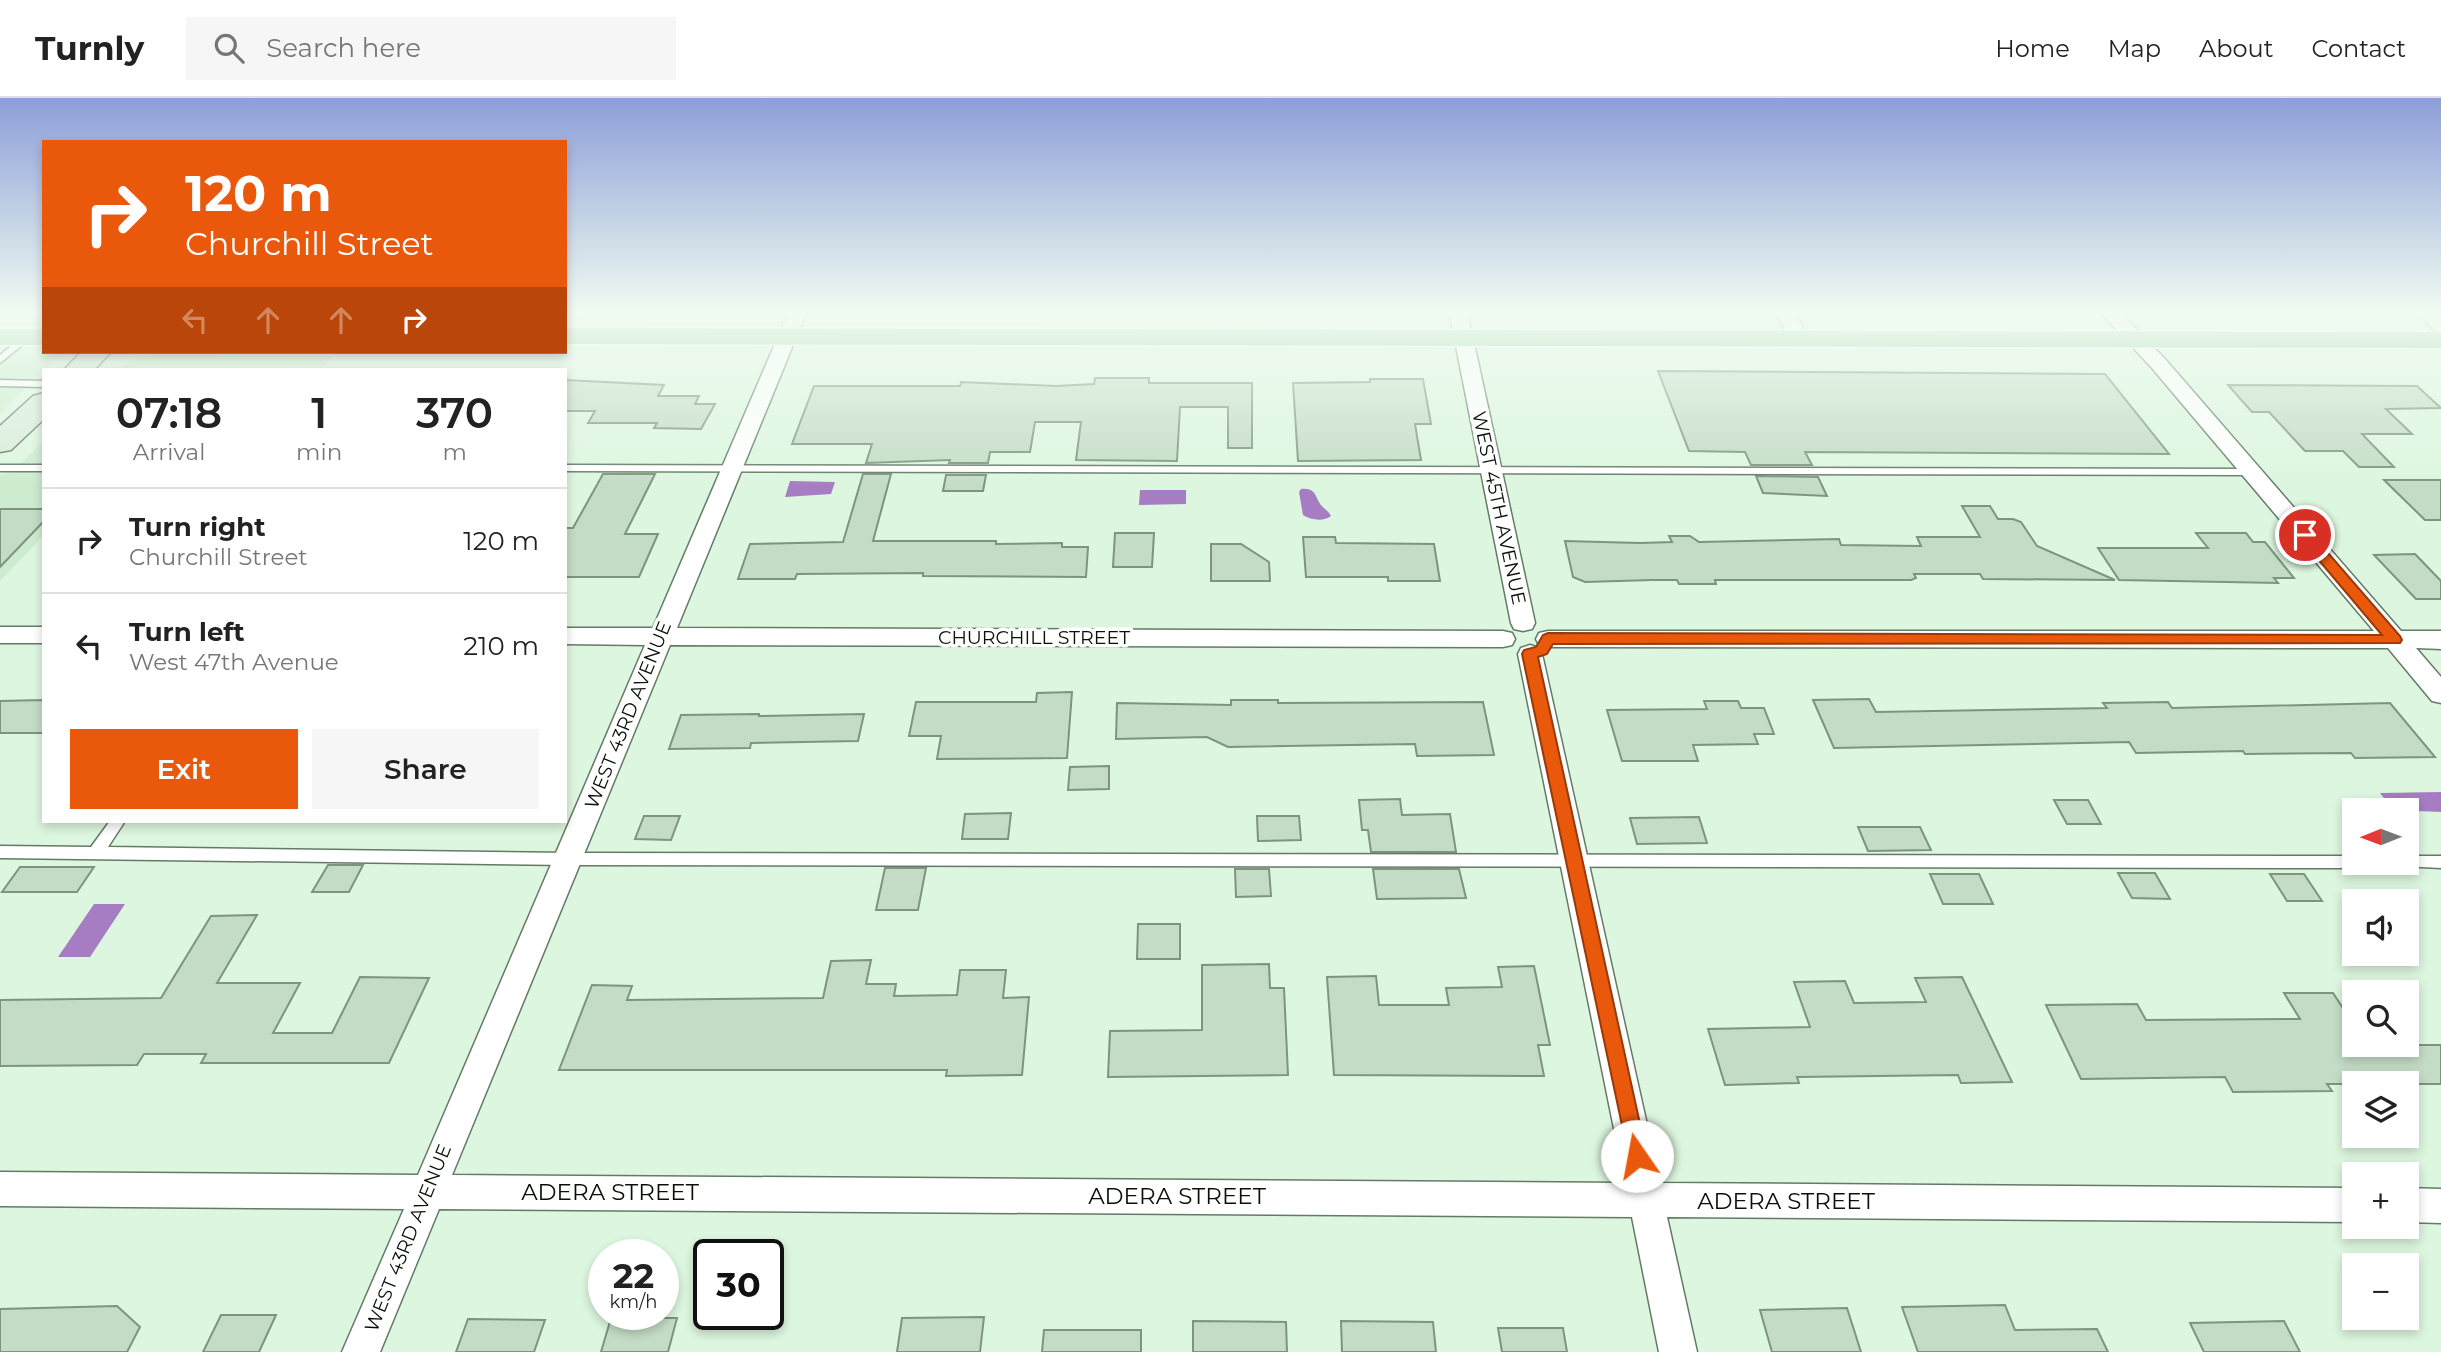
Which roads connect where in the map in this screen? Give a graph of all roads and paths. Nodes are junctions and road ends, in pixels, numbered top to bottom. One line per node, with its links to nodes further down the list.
1 (773, 370): 10 (street, WEST 43RD AVENUE)
2 (1470, 370): 11 (street, WEST 45TH AVENUE)
3 (2162, 370): 12 (street)
4 (0, 383): 5 (lane)
5 (42, 384)
6 (42, 404): 7 (main road)
7 (1, 447): 8 (lane)
8 (42, 467)
9 (567, 468): 10 (lane)
10 (731, 468): 11 (lane); 17 (street, WEST 43RD AVENUE)
11 (1491, 471): 12 (lane); 13 (street, WEST 45TH AVENUE)
12 (2251, 472): 19 (street)
13 (1523, 623): 18 (street); 21 (street)
14 (0, 635): 15 (street)
15 (42, 635)
16 (567, 636): 17 (street, CHURCHILL STREET)
17 (661, 636): 18 (street, CHURCHILL STREET); 26 (street, WEST 43RD AVENUE)
18 (1503, 639): 21 (street)
19 (2395, 640): 20 (street); 21 (street); 22 (street)
20 (2441, 640)
21 (1539, 646): 27 (street)
22 (2441, 694)
23 (117, 823): 25 (lane)
24 (0, 852): 25 (lane)
25 (96, 852): 26 (lane)
26 (569, 859): 27 (lane); 32 (street, WEST 43RD AVENUE)
27 (1574, 859): 28 (lane); 33 (street)
28 (2342, 862)
29 (2419, 862): 30 (lane)
30 (2441, 862)
31 (0, 1189): 32 (street, ADERA STREET)
32 (427, 1191): 33 (street, ADERA STREET); 37 (street, WEST 43RD AVENUE)
33 (1646, 1200): 34 (street, ADERA STREET); 38 (street)
34 (2342, 1205)
35 (2419, 1205): 36 (street)
36 (2441, 1206)
37 (360, 1352)
38 (1678, 1352)

